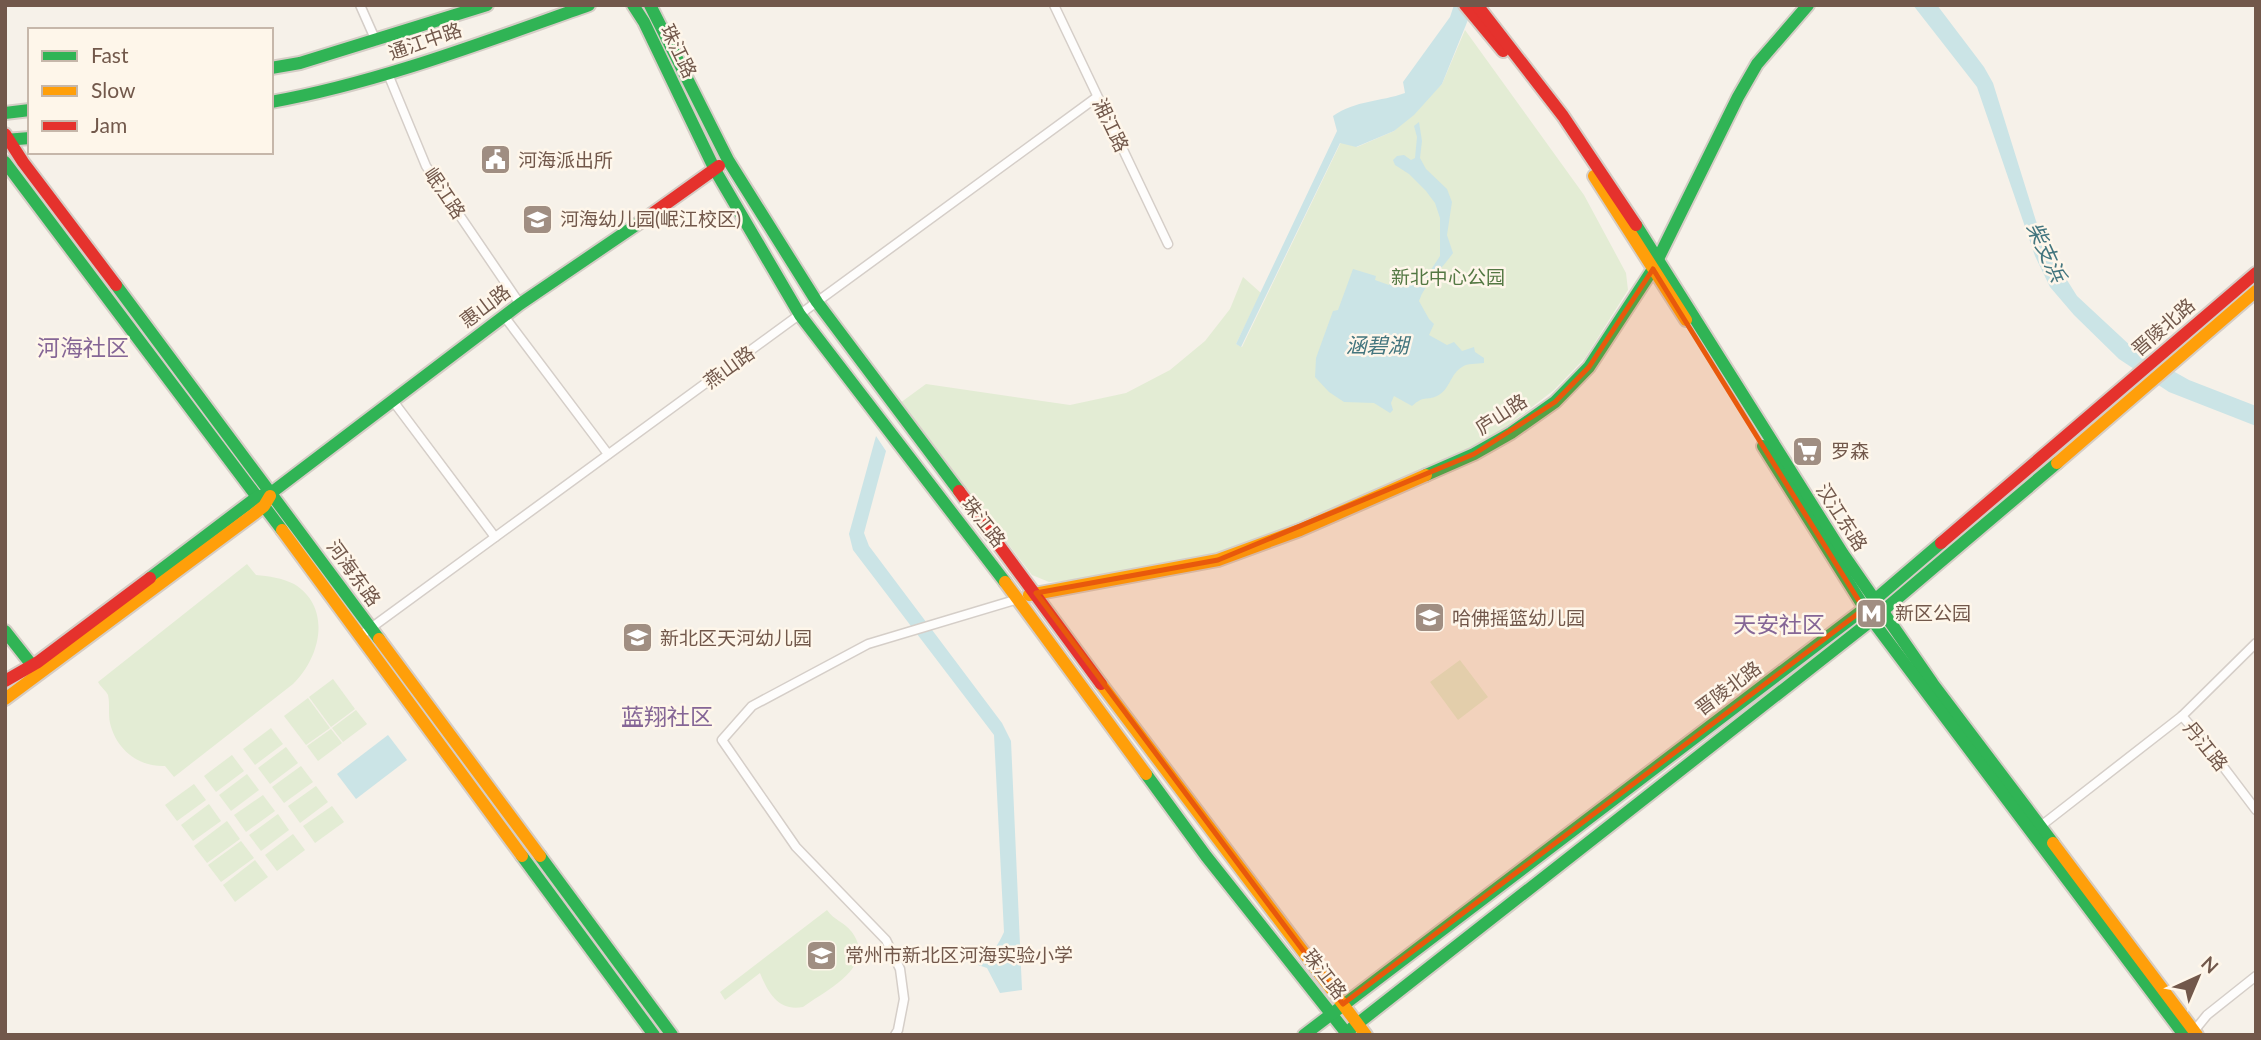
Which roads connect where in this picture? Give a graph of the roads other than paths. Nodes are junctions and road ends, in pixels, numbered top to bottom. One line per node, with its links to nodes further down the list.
1 (360, 5): 10 (street)
2 (487, 5): 10 (main road, 通江中路)
3 (589, 5): 12 (main road, 通江中路)
4 (633, 5): 21 (main road, 珠江路)
5 (650, 5): 19 (main road, 珠江路)
6 (1054, 5): 13 (street, 湘江路)
7 (1465, 5): 9 (main road, 汉江东路)
8 (1808, 5): 23 (main road, 庐山路)
9 (1480, 13): 23 (main road, 汉江东路)
10 (376, 41): 11 (main road, 通江中路)
11 (273, 68)
12 (388, 74): 14 (main road, 通江中路); 27 (street, 岷江路)
13 (1097, 97): 22 (street, 湘江路); 26 (street, 燕山路)
14 (273, 102)
15 (28, 110): 16 (main road)
16 (5, 113)
17 (6, 138): 18 (main road); 32 (main road, 河海东路)
18 (28, 138)
19 (728, 160): 21 (main road, 惠山路); 26 (main road, 珠江路)
20 (5, 162): 33 (main road, 河海东路)
21 (715, 170): 27 (main road, 惠山路); 28 (main road, 珠江路)
22 (1168, 243)
23 (1656, 264): 35 (main road, 庐山路); 37 (main road, 汉江东路); 38 (main road, 汉江东路)
24 (2256, 272): 37 (main road, 晋陵北路)
25 (2256, 291): 37 (main road, 晋陵北路)
26 (817, 302): 28 (street, 燕山路); 35 (main road, 珠江路)
27 (520, 304): 29 (main road, 惠山路)
28 (800, 315): 31 (street, 燕山路); 36 (main road, 珠江路)
29 (504, 316): 30 (main road, 惠山路); 31 (street)
30 (393, 401): 32 (main road, 惠山路); 34 (street)
31 (608, 454): 34 (street, 燕山路)
32 (271, 493): 33 (main road, 惠山路); 39 (main road, 河海东路)
33 (261, 501): 41 (main road, 河海东路); 43 (main road, 惠山路)
34 (495, 537): 39 (street, 燕山路)
35 (1036, 593): 36 (main road, 庐山路); 50 (main road, 珠江路)
36 (1018, 599): 51 (main road, 珠江路); 57 (street)
37 (1879, 605): 38 (main road, 晋陵北路); 48 (main road, 汉江东路)
38 (1868, 615): 48 (main road, 汉江东路); 50 (main road, 晋陵北路); 52 (main road, 晋陵北路)
39 (371, 628): 41 (street, 燕山路); 56 (main road, 河海东路)
40 (5, 631): 43 (main road)
41 (360, 636): 55 (main road, 河海东路)
42 (2256, 643): 46 (street)
43 (35, 670): 44 (main road, 惠山路); 45 (main road, 惠山路)
44 (5, 681)
45 (5, 699)
46 (2182, 716): 47 (street, 丹江路); 48 (street)
47 (2256, 810)
48 (2035, 830): 54 (main road, 汉江东路)
49 (2256, 976): 54 (street)
50 (1343, 1004): 51 (main road, 晋陵北路); 52 (main road, 珠江路)
51 (1332, 1013): 53 (main road, 珠江路); 58 (main road, 晋陵北路)
52 (1358, 1024): 53 (main road, 晋陵北路); 59 (main road, 珠江路)
53 (1346, 1034)
54 (2189, 1034)
55 (654, 1035)
56 (672, 1035)
57 (895, 1035)
58 (1304, 1035)
59 (1366, 1035)

